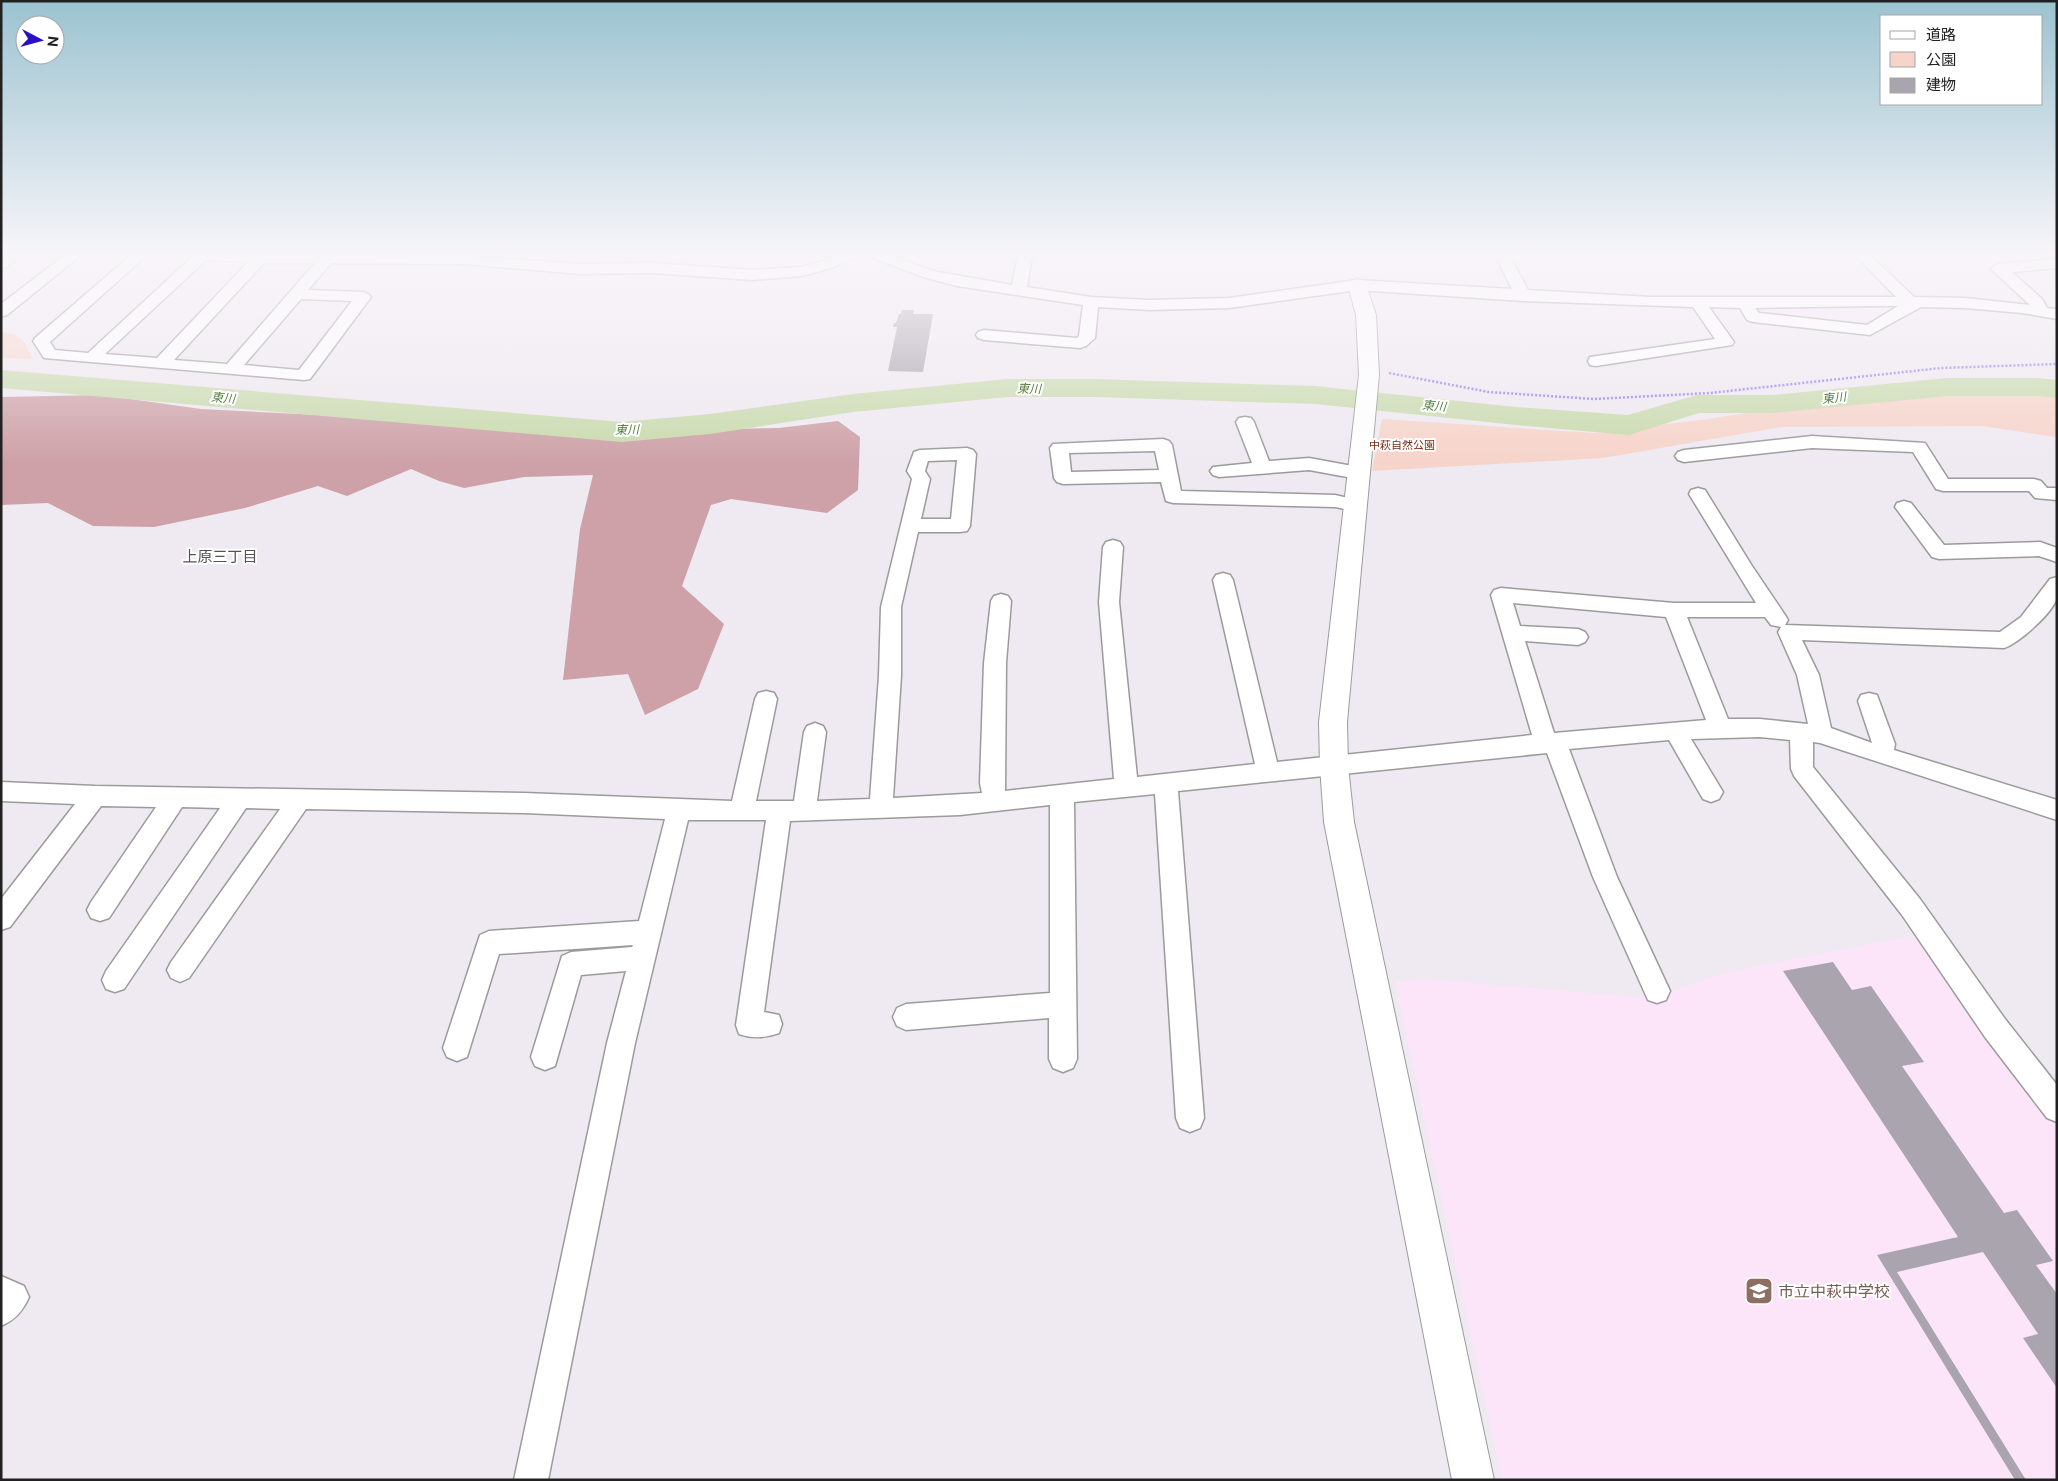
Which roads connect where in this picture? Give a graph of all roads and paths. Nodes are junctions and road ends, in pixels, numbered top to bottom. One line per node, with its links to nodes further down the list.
1 (60, 324): 12 (street)
2 (127, 324): 12 (street)
3 (198, 324): 14 (street)
4 (270, 324): 16 (street)
5 (342, 324): 16 (street)
6 (1089, 324): 11 (street)
7 (1366, 324): 17 (street)
8 (1713, 324): 13 (street)
9 (1817, 324): 10 (street)
10 (1879, 324)
11 (984, 335)
12 (92, 358): 14 (street)
13 (1596, 361)
14 (161, 364): 16 (street)
15 (2057, 364): 17 (path)
16 (232, 369)
17 (1368, 372): 22 (street)
18 (1245, 422): 20 (street)
19 (1684, 456): 25 (street)
20 (1263, 468): 21 (street); 22 (street)
21 (1220, 471)
22 (1358, 473): 26 (street)
23 (1169, 476): 23 (street); 26 (street)
24 (1698, 494): 35 (street)
25 (2057, 494)
26 (1355, 505): 47 (street)
27 (1904, 507): 30 (street)
28 (910, 525): 28 (street); 59 (street)
29 (1113, 547): 50 (street)
30 (2057, 555)
31 (1223, 580): 48 (street)
32 (2057, 584): 36 (street)
33 (1001, 601): 58 (street)
34 (1674, 610): 35 (street); 37 (street); 41 (street)
35 (1771, 610): 36 (street)
36 (1788, 632): 44 (street)
37 (1512, 633): 38 (street); 45 (street)
38 (1578, 638)
39 (766, 699): 62 (street)
40 (1869, 700): 46 (street)
41 (1720, 728): 42 (street); 44 (street)
42 (1675, 731): 45 (street); 52 (street)
43 (815, 732): 63 (street)
44 (1811, 733): 46 (street); 77 (street)
45 (1550, 743): 47 (street); 70 (street)
46 (1881, 755): 61 (street)
47 (1334, 766): 48 (street); 82 (street)
48 (1268, 773): 49 (street)
49 (1164, 784): 50 (street); 78 (street)
50 (1126, 788): 53 (street)
51 (1, 791): 54 (street)
52 (1711, 792)
53 (1062, 794): 58 (street); 71 (street)
54 (95, 796): 55 (street); 66 (street)
55 (175, 798): 56 (street); 65 (street)
56 (239, 799): 57 (street); 69 (street)
57 (299, 800): 60 (street); 68 (street)
58 (995, 801): 59 (street)
59 (881, 808): 63 (street)
60 (679, 810): 62 (street); 67 (street)
61 (2057, 810)
62 (742, 811): 64 (street)
63 (804, 811): 64 (street)
64 (779, 812): 73 (street)
65 (100, 910)
66 (1, 919)
67 (646, 945): 74 (street); 75 (street); 81 (street)
68 (180, 970)
69 (115, 980)
70 (1657, 991)
71 (1064, 1004): 72 (street); 76 (street)
72 (906, 1017)
73 (769, 1024)
74 (457, 1048)
75 (545, 1057)
76 (1064, 1060)
77 (2057, 1108)
78 (1190, 1118)
79 (1, 1291): 80 (street)
80 (1, 1310)
81 (531, 1480)
82 (1473, 1480)

